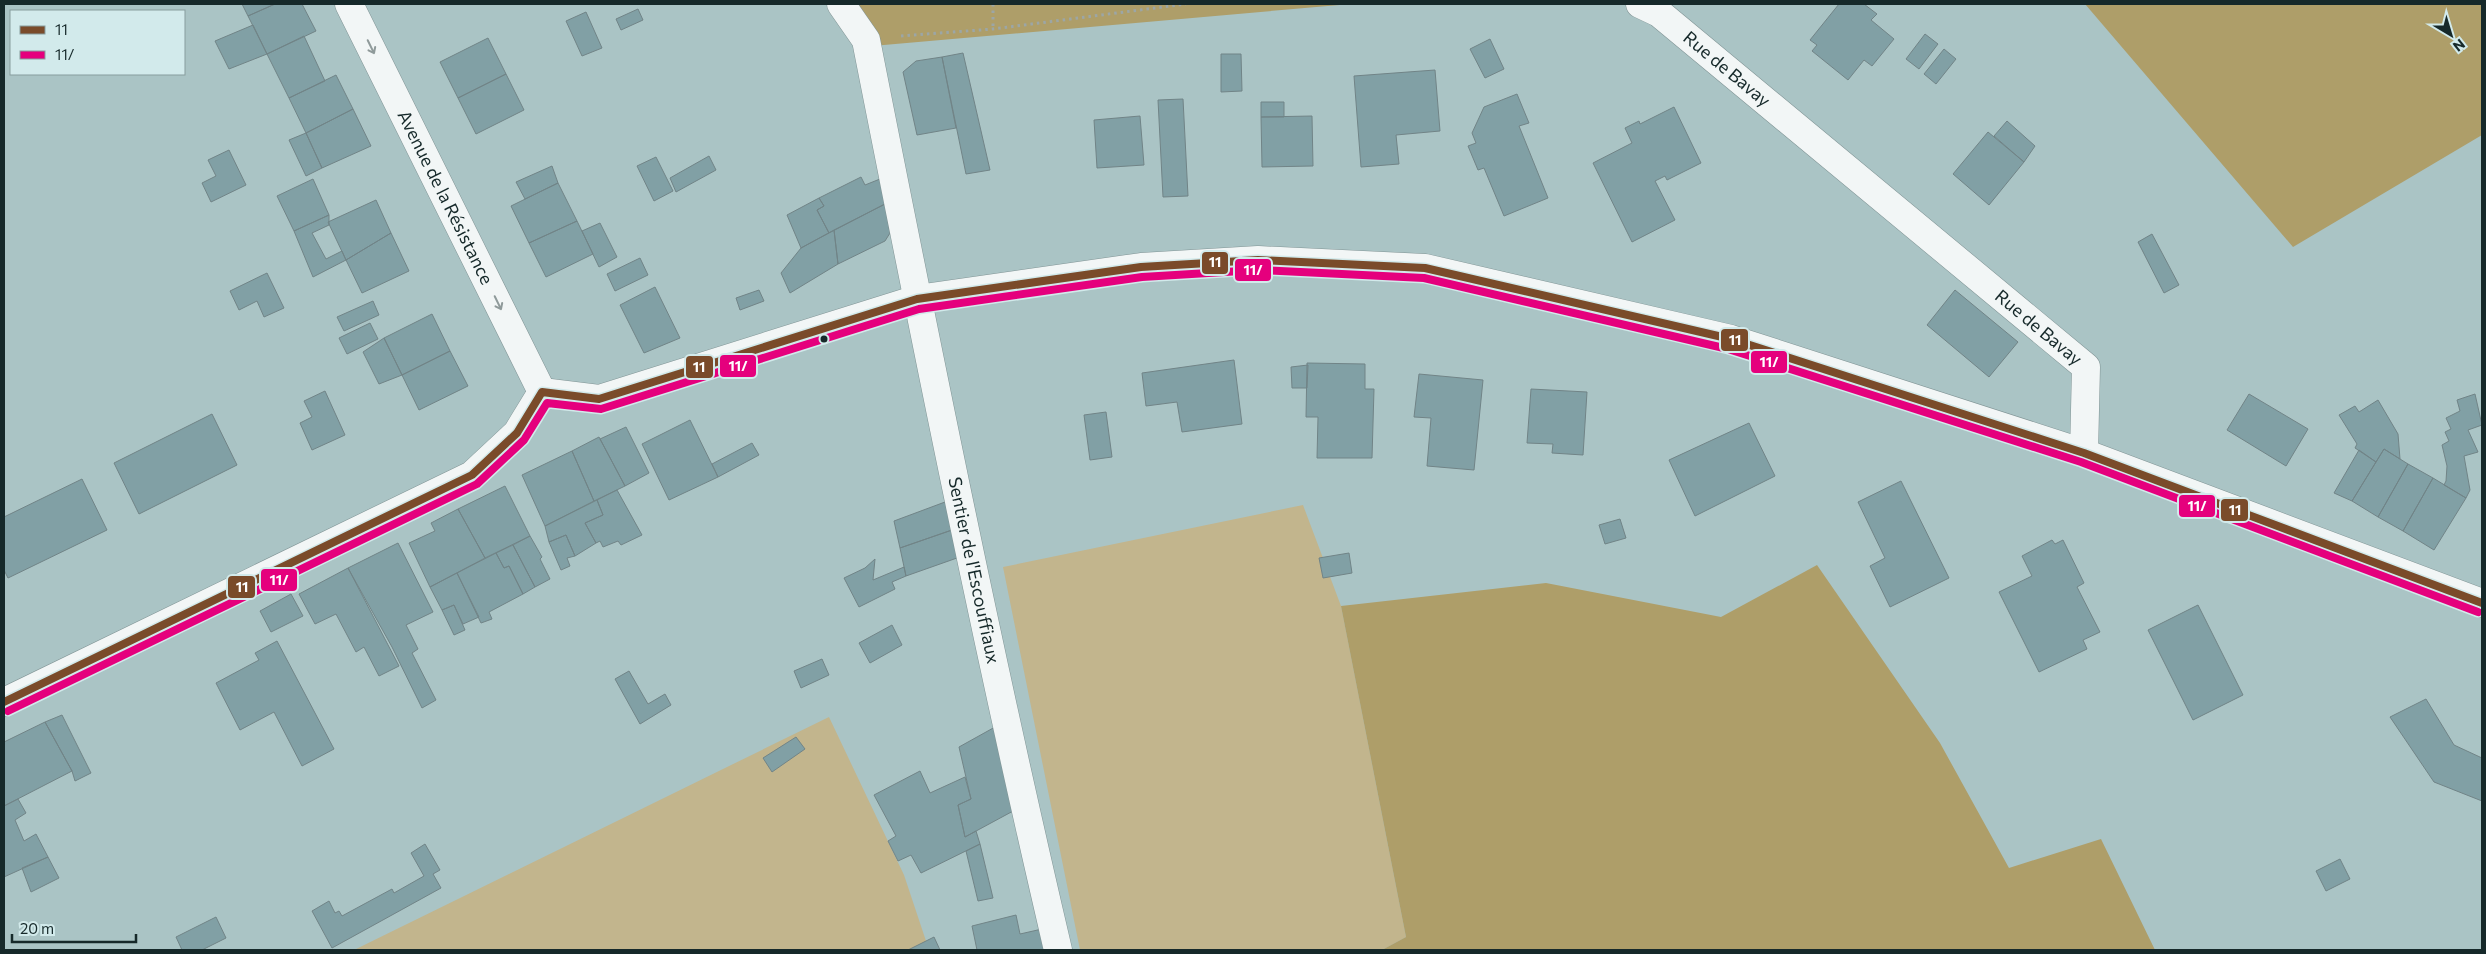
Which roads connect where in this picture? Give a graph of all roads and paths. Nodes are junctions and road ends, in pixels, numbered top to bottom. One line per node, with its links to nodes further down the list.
1 (349, 4): 9 (street, Avenue de la Résistance, one-way to 9)
2 (840, 4): 7 (street)
3 (993, 4): 6 (path)
4 (1186, 4): 6 (path)
5 (1640, 4): 10 (street, Rue de Bavay)
6 (993, 29): 7 (path)
7 (866, 40): 8 (street, Sentier de l'Escouffiaux)
8 (917, 299): 9 (street); 10 (street); 13 (street, Sentier de l'Escouffiaux)
9 (542, 392): 12 (street)
10 (2084, 453): 11 (street)
11 (2482, 603)
12 (4, 702)
13 (1058, 950)

